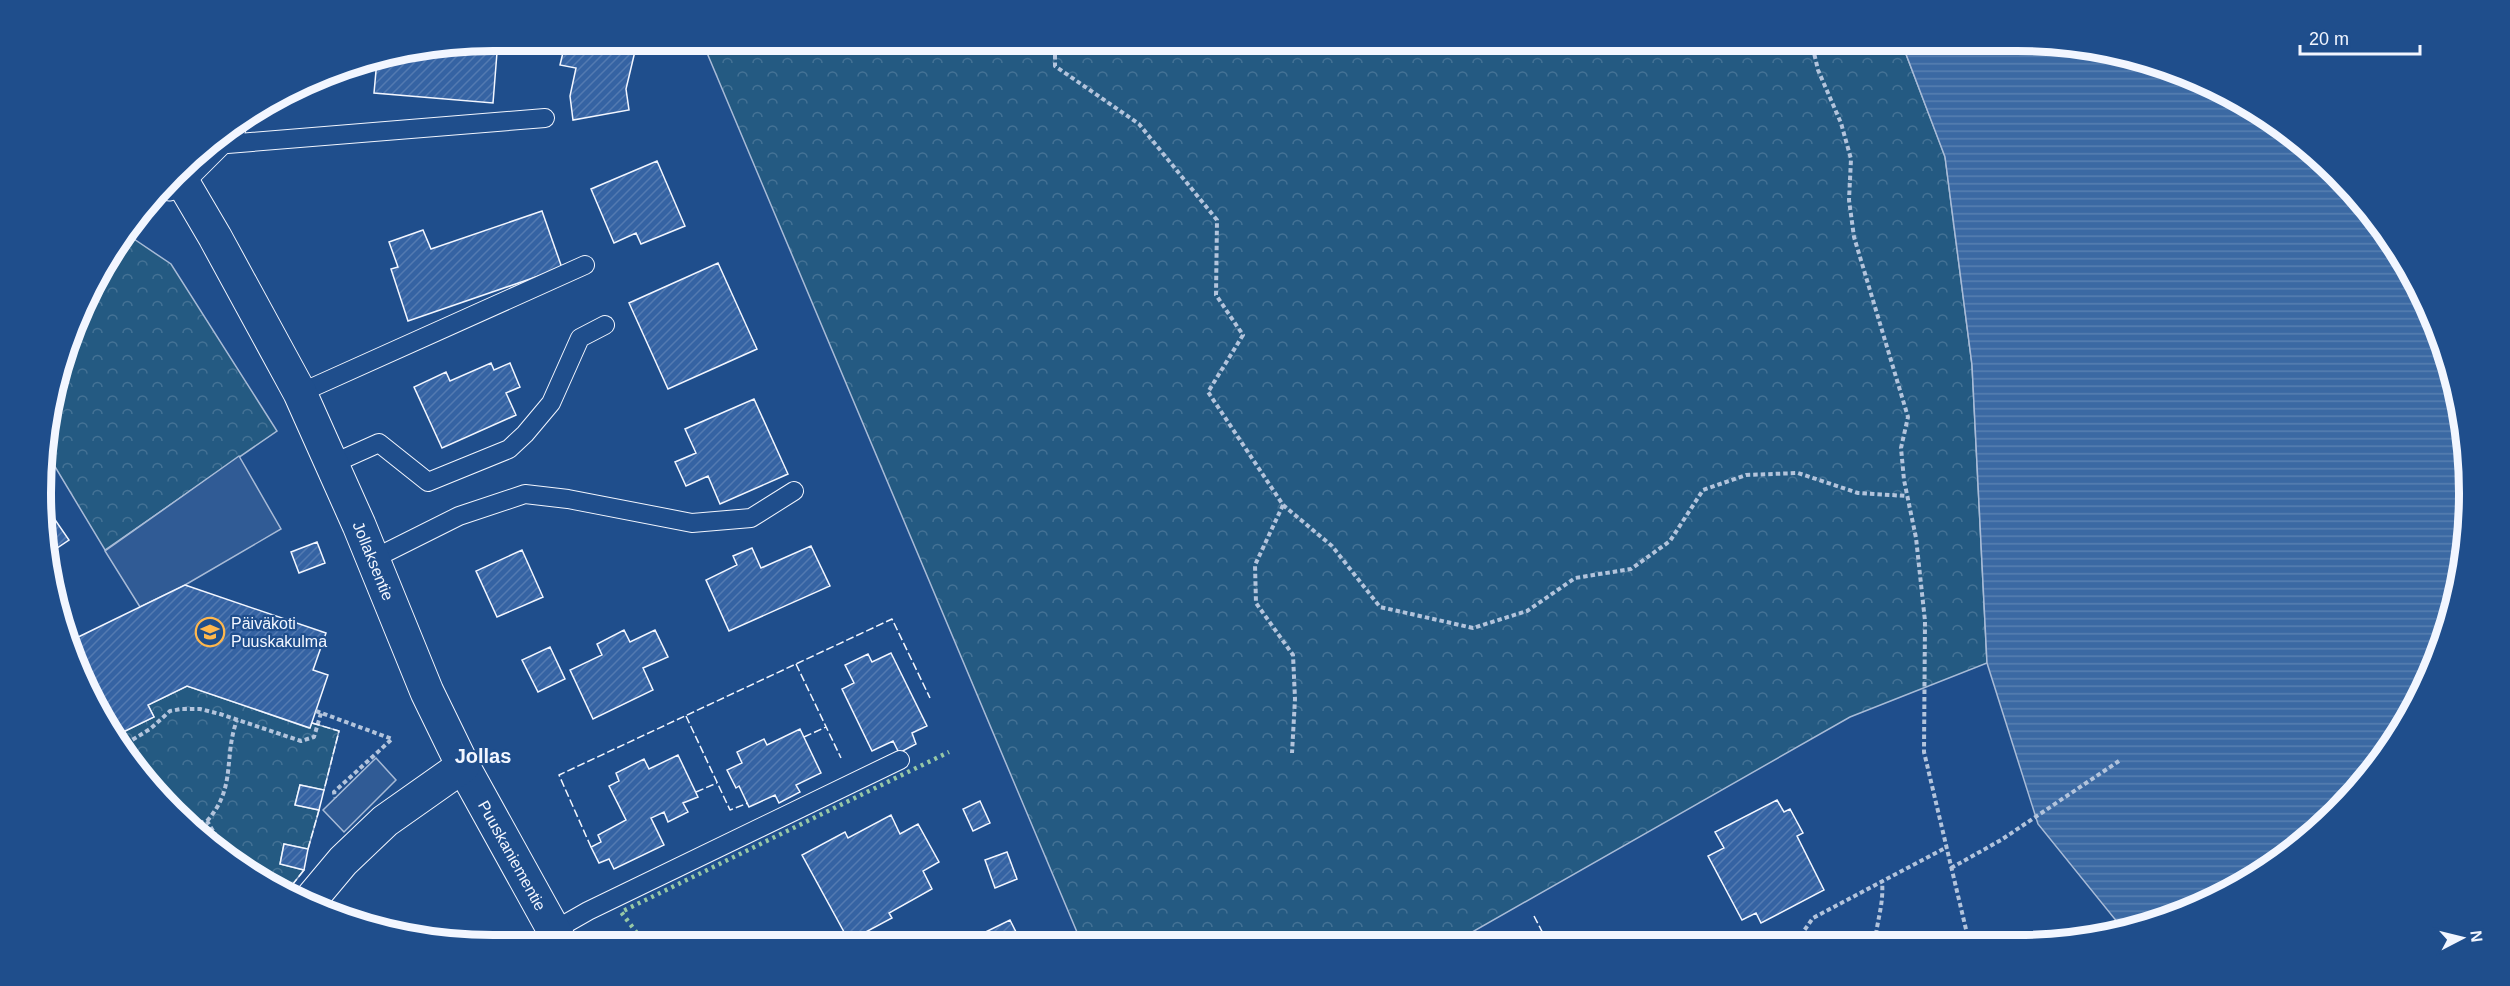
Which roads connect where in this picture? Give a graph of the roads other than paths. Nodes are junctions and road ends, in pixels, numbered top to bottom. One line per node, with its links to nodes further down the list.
1 (545, 118): 2 (lane)
2 (232, 136)
3 (178, 182): 6 (main road, Jollaksentie)
4 (585, 265): 6 (lane)
5 (605, 325): 7 (lane)
6 (300, 393): 7 (main road, Jollaksentie)
7 (332, 464): 9 (main road, Jollaksentie)
8 (794, 491): 9 (lane)
9 (374, 559): 11 (main road, Jollaksentie)
10 (900, 760): 14 (lane)
11 (463, 765): 12 (main road); 13 (main road, Puuskaniementie)
12 (314, 896)
13 (556, 935)
14 (561, 935)

